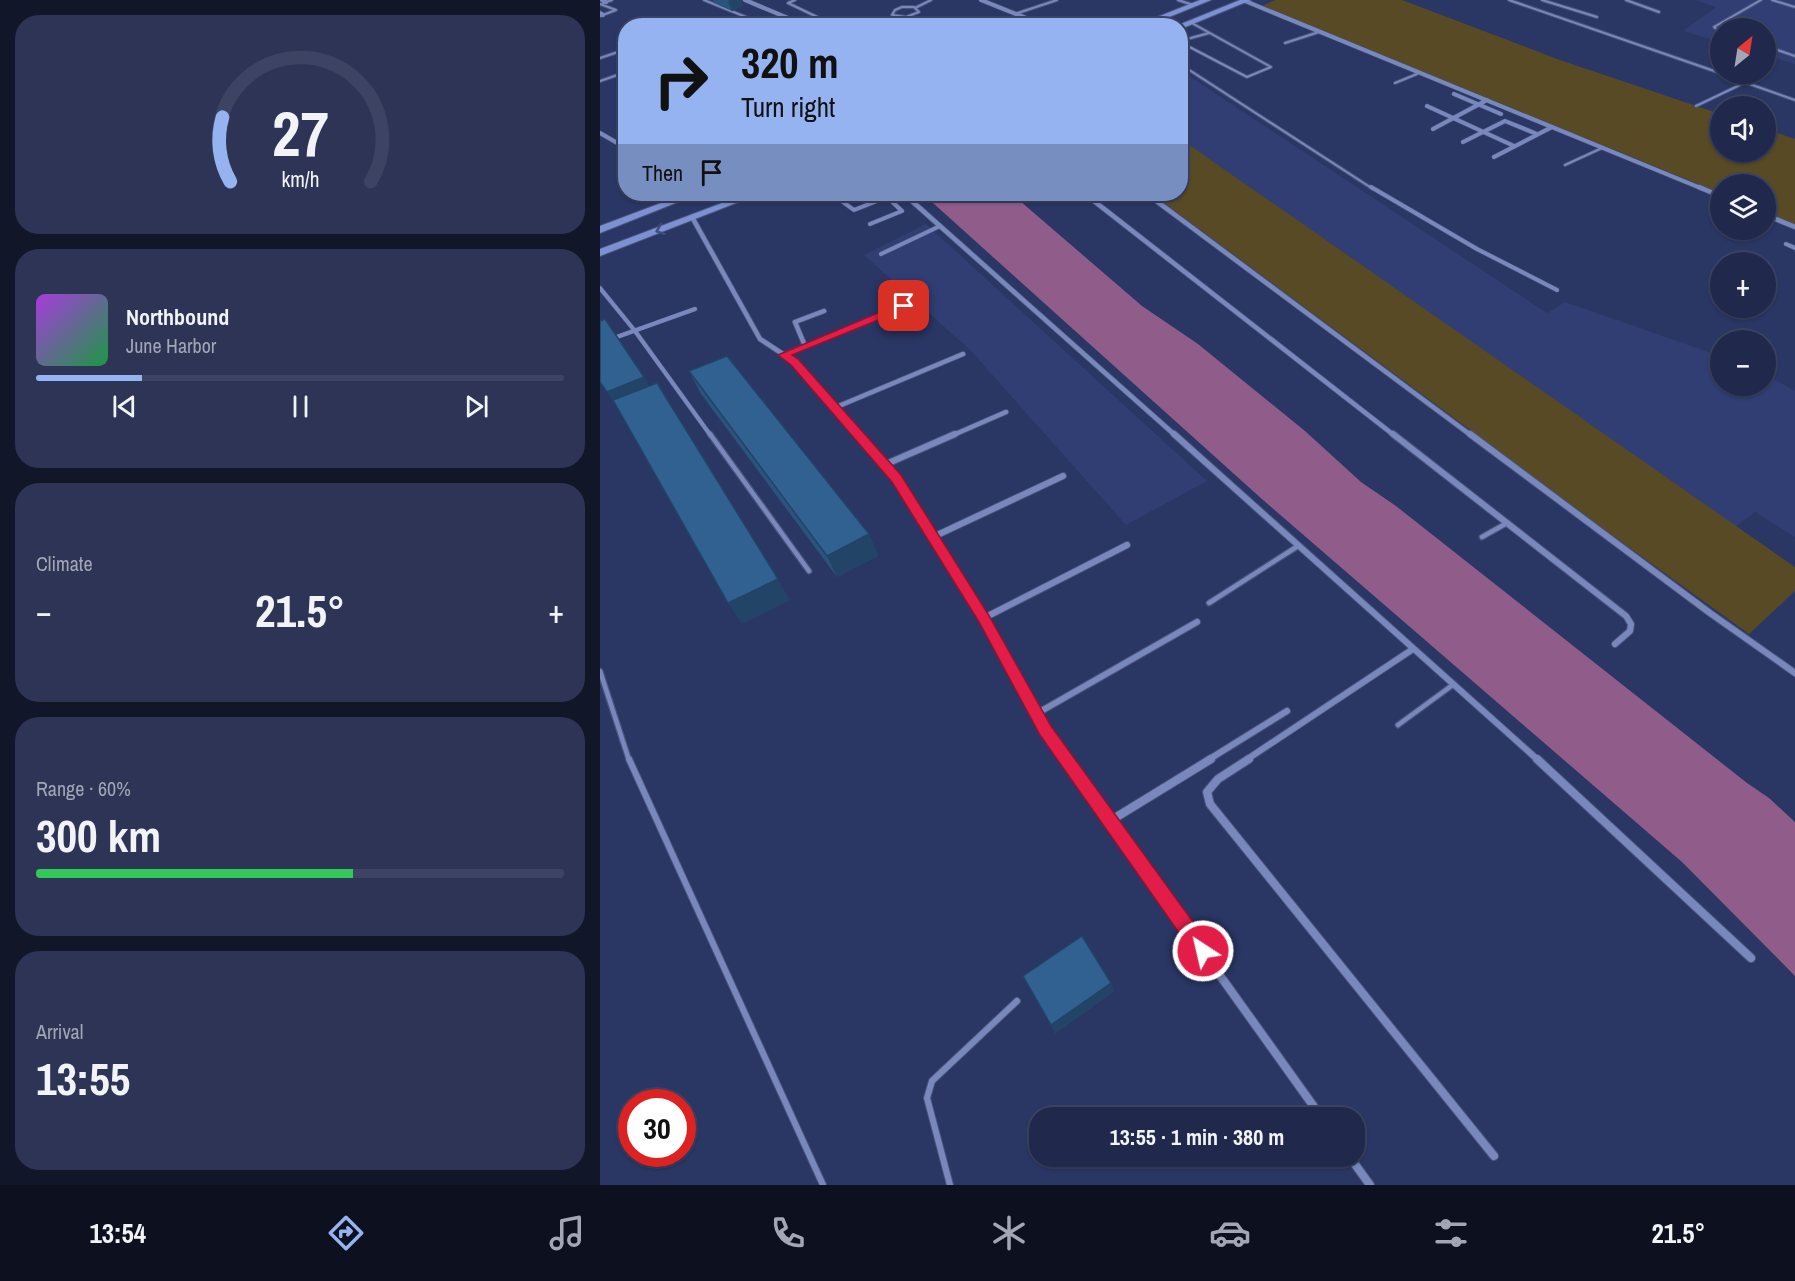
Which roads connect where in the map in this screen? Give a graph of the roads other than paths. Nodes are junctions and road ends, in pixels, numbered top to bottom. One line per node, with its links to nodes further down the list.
1 (612, 0): 15 (lane)
2 (704, 0): 25 (lane)
3 (745, 0): 26 (street)
4 (795, 0): 27 (lane)
5 (931, 0): 19 (lane)
6 (981, 0): 22 (street)
7 (1057, 0): 22 (lane)
8 (1178, 0): 17 (lane)
9 (1207, 0): 17 (main road)
10 (1509, 0): 42 (lane)
11 (1542, 0): 24 (lane)
12 (1626, 0): 20 (lane)
13 (1761, 0): 30 (lane)
14 (1772, 0): 18 (lane)
15 (604, 1): 21 (lane)
16 (1246, 1): 31 (main road); 32 (street)
17 (1193, 5): 29 (main road)
18 (1795, 7)
19 (915, 8): 23 (lane); 23 (lane)
20 (1659, 12)
21 (601, 14)
22 (1015, 14): 28 (street)
23 (898, 17)
24 (1597, 17)
25 (748, 18)
26 (788, 18)
27 (819, 18)
28 (1025, 18)
29 (1160, 18)
30 (1730, 18)
31 (1190, 22): 33 (lane)
32 (1319, 32): 35 (lane); 43 (street)
33 (1209, 33): 34 (lane); 36 (lane)
34 (1188, 40)
35 (1285, 43)
36 (1188, 46)
37 (1776, 49): 39 (lane)
38 (618, 52): 40 (lane)
39 (1795, 56)
40 (600, 58)
41 (1188, 69): 88 (lane)
42 (1710, 69)
43 (1418, 74): 46 (lane); 50 (street)
44 (618, 75): 45 (lane)
45 (600, 81)
46 (1395, 83)
47 (1742, 84): 54 (lane)
48 (1747, 84): 51 (lane)
49 (1454, 94): 52 (street)
50 (1487, 100): 52 (street); 57 (street)
51 (1795, 100)
52 (1479, 105): 55 (street); 56 (street)
53 (1426, 106): 56 (street)
54 (1696, 106)
55 (1501, 114)
56 (1454, 118): 58 (street); 59 (street)
57 (1552, 127): 61 (street); 65 (street)
58 (1433, 129)
59 (1484, 131): 61 (street); 62 (street); 64 (street)
60 (600, 133): 63 (street)
61 (1537, 134): 64 (street)
62 (1463, 142)
63 (618, 143)
64 (1514, 146): 66 (street)
65 (1602, 148): 67 (lane); 68 (street)
66 (1494, 156)
67 (1565, 165)
68 (1710, 192)
69 (675, 201): 82 (main road)
70 (735, 201): 77 (main road)
71 (842, 201): 72 (lane)
72 (877, 201)
73 (891, 201): 79 (lane)
74 (912, 201): 80 (street)
75 (1094, 201): 102 (street)
76 (1156, 201): 114 (street)
77 (692, 218): 85 (main road, one-way to 85); 97 (street)
78 (1776, 219): 81 (street)
79 (870, 224)
80 (940, 226): 86 (lane); 106 (street)
81 (1795, 227)
82 (600, 230)
83 (1786, 244): 84 (lane)
84 (1795, 248)
85 (600, 254)
86 (881, 254)
87 (600, 288): 89 (lane)
88 (1557, 290)
89 (602, 294): 93 (lane)
90 (904, 306): 95 (street)
91 (695, 309): 93 (lane)
92 (824, 311): 95 (street)
93 (635, 331): 94 (lane); 107 (lane)
94 (609, 340)
95 (805, 346): 97 (street)
96 (963, 354): 98 (street)
97 (783, 355): 98 (street)
98 (834, 408): 100 (street)
99 (1006, 412): 100 (street)
100 (884, 465): 103 (street)
101 (1063, 477): 103 (street)
102 (1507, 523): 104 (lane); 111 (street)
103 (933, 537): 109 (street)
104 (1482, 537)
105 (1127, 545): 109 (street)
106 (1298, 546): 108 (lane); 112 (street)
107 (809, 571)
108 (1209, 603)
109 (984, 618): 117 (street)
110 (1197, 622): 117 (street)
111 (1615, 644)
112 (1413, 649): 115 (street); 123 (street)
113 (600, 671): 125 (lane)
114 (1795, 673)
115 (1454, 684): 118 (lane); 120 (street)
116 (1287, 711): 119 (street)
117 (1036, 714): 119 (street)
118 (1398, 725)
119 (1110, 821): 122 (street)
120 (1751, 958)
121 (1017, 1001): 126 (lane)
122 (1314, 1107)
123 (1494, 1156)
124 (1357, 1167): 127 (street)
125 (823, 1185)
126 (950, 1185)
127 (1370, 1185)

